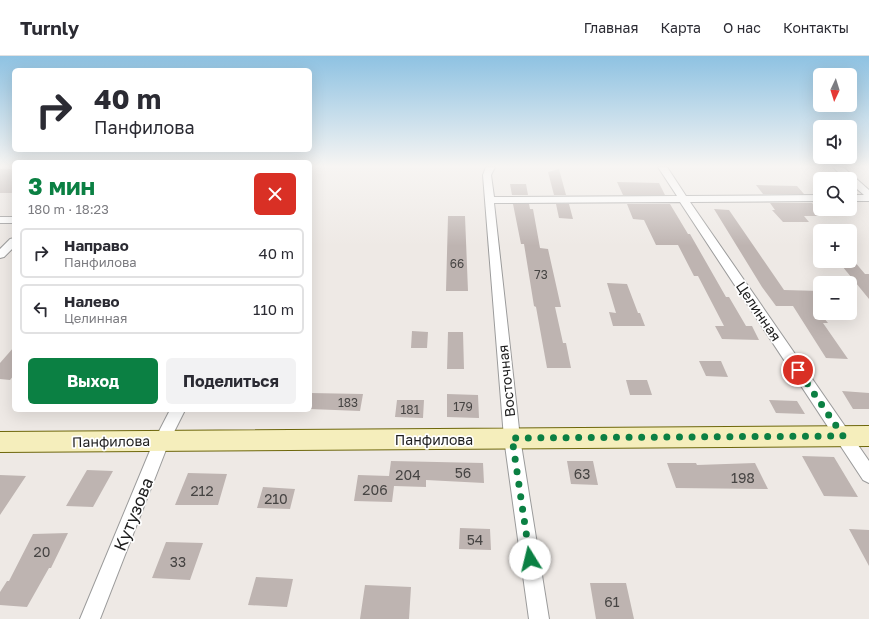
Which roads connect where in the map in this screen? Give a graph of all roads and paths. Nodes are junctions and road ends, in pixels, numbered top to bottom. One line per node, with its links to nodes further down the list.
1 (488, 193): 7 (street, Восточная)
2 (679, 193): 6 (street, Целинная)
3 (869, 196): 4 (street)
4 (857, 197)
5 (813, 198): 6 (street)
6 (683, 199): 7 (street); 13 (street, Целинная)
7 (489, 200): 15 (street, Восточная)
8 (0, 220): 9 (street)
9 (12, 220)
10 (12, 243): 11 (street)
11 (0, 256)
12 (177, 412): 16 (street, Кутузова)
13 (843, 436): 14 (street, Панфилова); 15 (street, Панфилова); 18 (street, Целинная)
14 (869, 436)
15 (512, 438): 16 (street, Панфилова); 20 (street, Восточная)
16 (162, 441): 17 (street, Панфилова); 19 (street, Кутузова)
17 (0, 442)
18 (869, 475)
19 (90, 619)
20 (539, 619)

